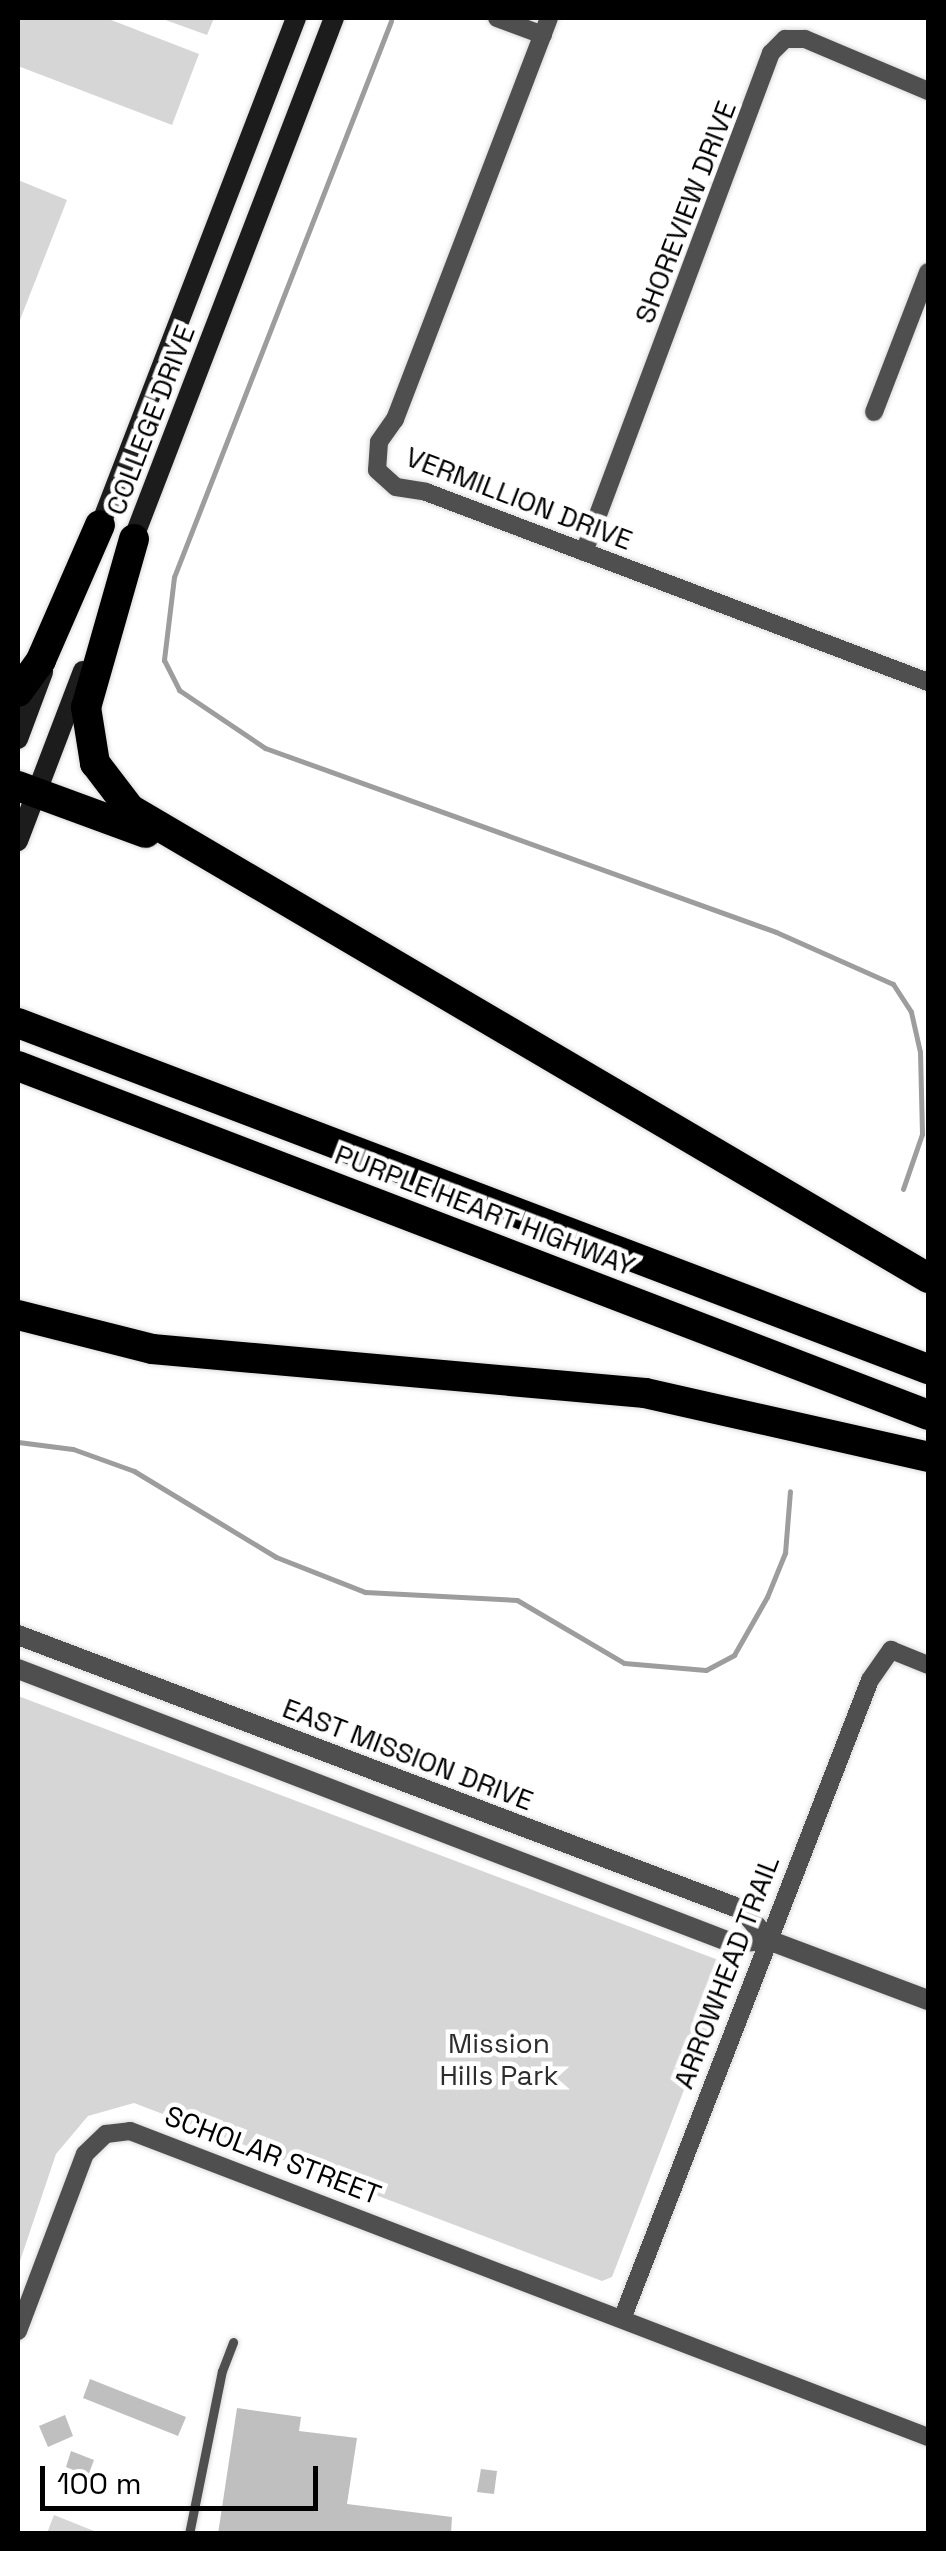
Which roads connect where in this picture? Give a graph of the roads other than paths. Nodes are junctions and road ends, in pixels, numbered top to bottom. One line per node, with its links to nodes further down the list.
1 (296, 18): 8 (main road, COLLEGE DRIVE)
2 (334, 18): 9 (main road, COLLEGE DRIVE)
3 (497, 18): 4 (street)
4 (546, 26): 10 (street, VERMILLION DRIVE)
5 (928, 91): 10 (street, SHOREVIEW DRIVE)
6 (928, 272): 7 (street)
7 (874, 412)
8 (100, 526): 12 (highway); 13 (main road, COLLEGE DRIVE)
9 (134, 539): 14 (main road, COLLEGE DRIVE); 16 (highway)
10 (584, 552): 11 (street, VERMILLION DRIVE)
11 (928, 682)
12 (18, 692)
13 (18, 739)
14 (27, 789): 15 (main road, COLLEGE DRIVE); 16 (highway)
15 (18, 841)
16 (219, 860): 19 (highway)
17 (27, 1027): 21 (highway, PURPLE HEART HIGHWAY)
18 (27, 1069): 22 (highway, PURPLE HEART HIGHWAY)
19 (928, 1278)
20 (18, 1318): 23 (highway)
21 (928, 1369)
22 (928, 1415)
23 (928, 1457)
24 (18, 1634): 27 (street, EAST MISSION DRIVE)
25 (928, 1665): 27 (street, ARROWHEAD TRAIL)
26 (18, 1668): 27 (street, EAST MISSION DRIVE)
27 (768, 1940): 28 (street, EAST MISSION DRIVE); 29 (street, ARROWHEAD TRAIL)
28 (928, 2000)
29 (622, 2319): 30 (street, SCHOLAR STREET); 32 (street)
30 (18, 2330)
31 (233, 2342): 33 (lane)
32 (928, 2437)
33 (190, 2534)

